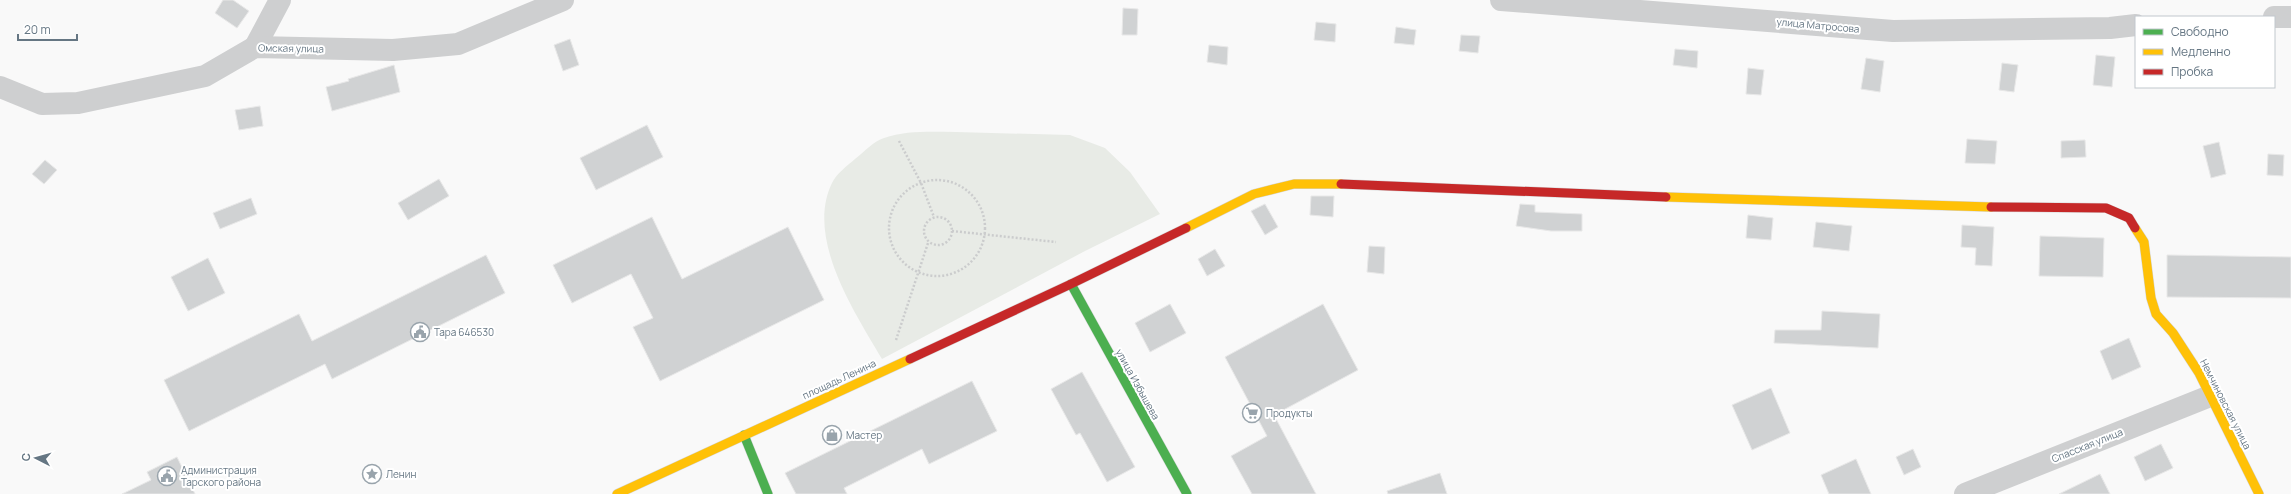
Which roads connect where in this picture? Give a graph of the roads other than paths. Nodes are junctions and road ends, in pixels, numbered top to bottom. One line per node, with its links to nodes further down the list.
1 (280, 0): 7 (street)
2 (563, 0): 7 (street, Омская улица)
3 (1501, 0): 6 (street, улица Матросова)
4 (2275, 17): 5 (street)
5 (2291, 17)
6 (2135, 25)
7 (254, 47): 8 (street, Омская улица)
8 (0, 87)
9 (2106, 208): 10 (street, площадь Ленина); 11 (street, Немчиновская улица)
10 (1071, 284): 12 (street, площадь Ленина); 15 (street, улица Избышева)
11 (2210, 396): 16 (street, Спасская улица); 17 (street, Немчиновская улица)
12 (744, 435): 13 (street, площадь Ленина); 14 (street)
13 (616, 494)
14 (768, 494)
15 (1187, 494)
16 (1964, 494)
17 (2259, 494)

